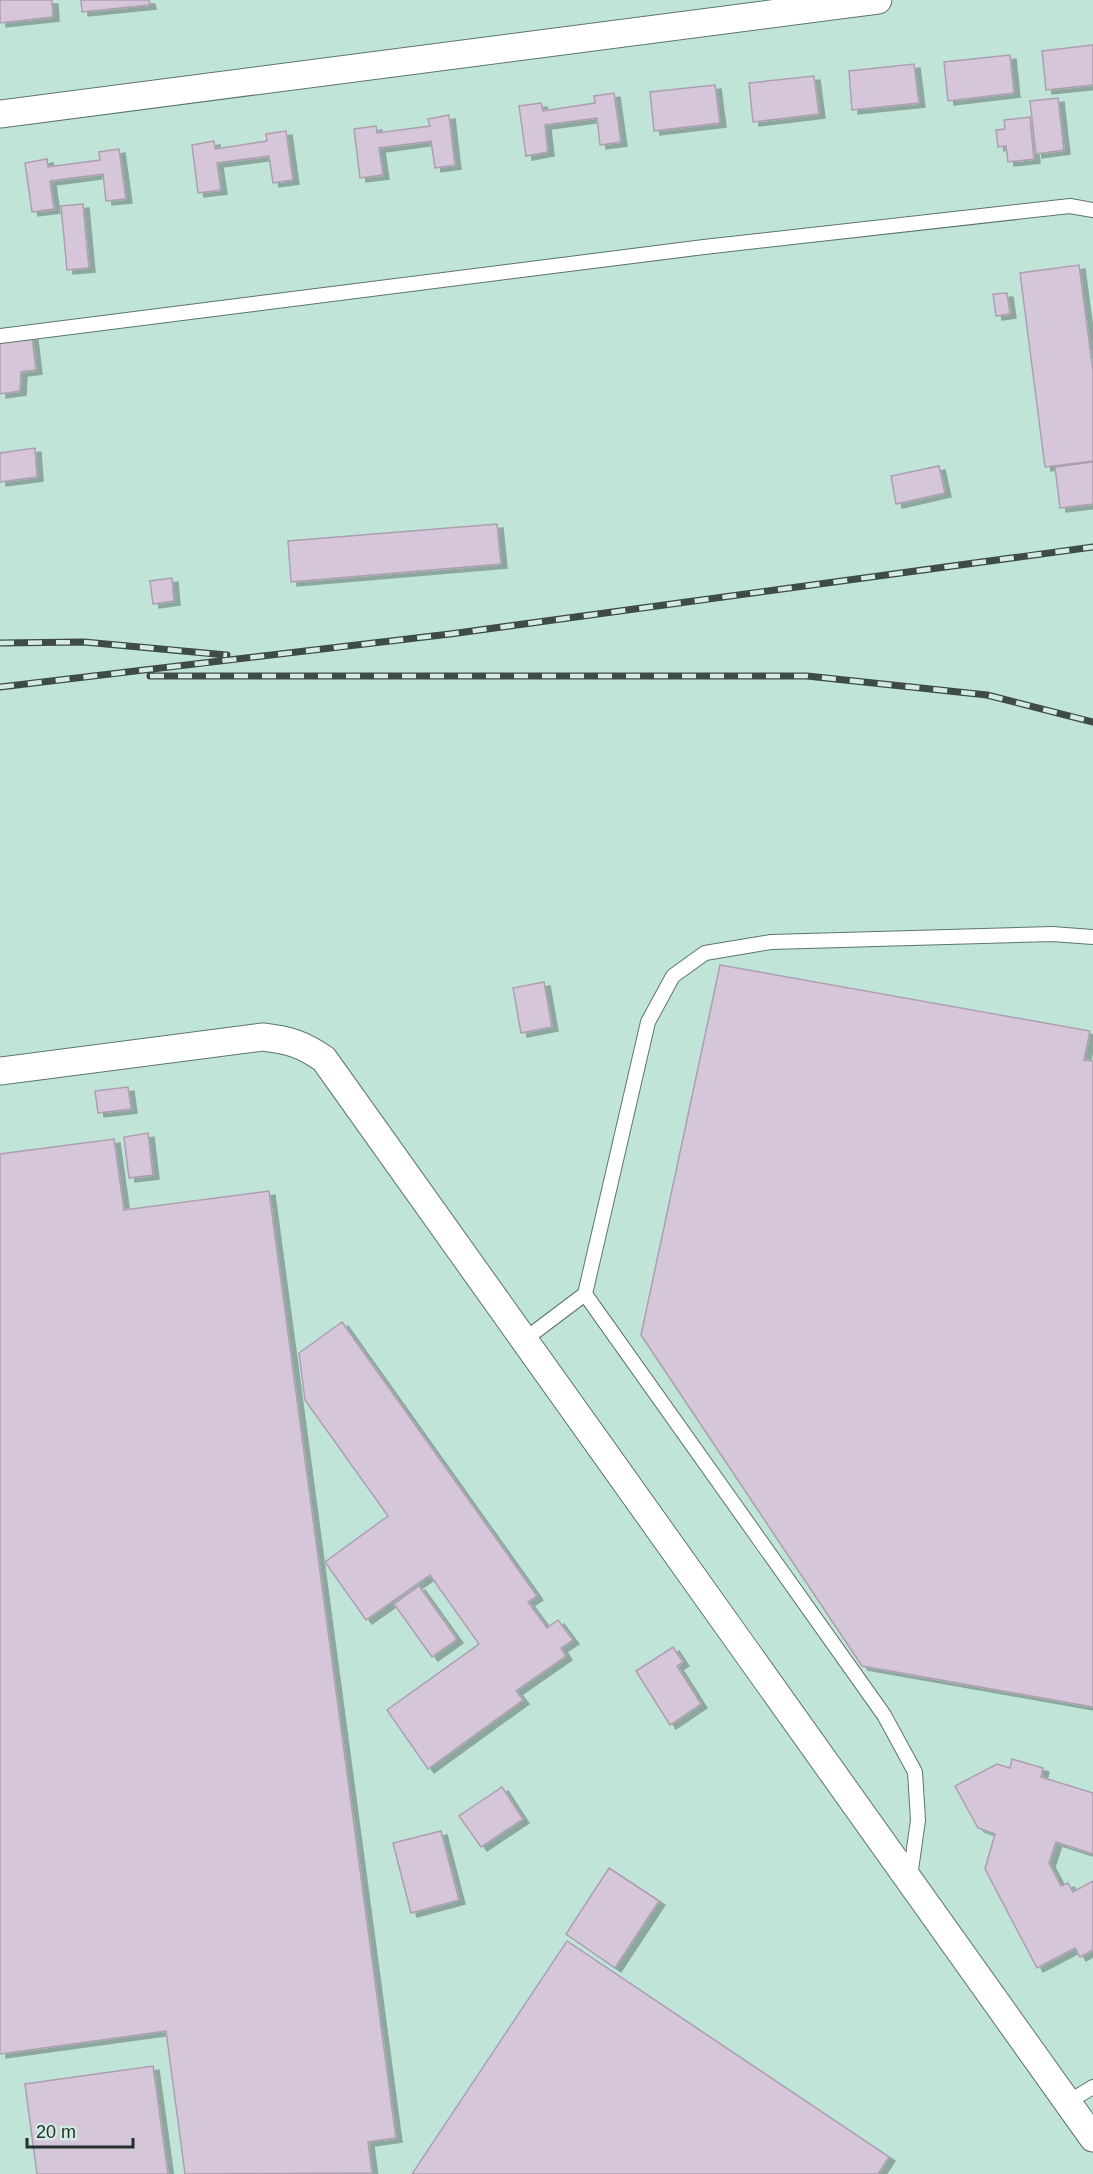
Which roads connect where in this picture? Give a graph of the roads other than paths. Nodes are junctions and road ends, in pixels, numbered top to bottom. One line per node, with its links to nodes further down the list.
1 (878, 0): 2 (street)
2 (0, 114)
3 (1093, 210): 4 (lane)
4 (0, 336)
5 (1093, 937): 7 (lane)
6 (0, 1071): 8 (street)
7 (585, 1294): 8 (lane); 9 (lane)
8 (524, 1340): 9 (street)
9 (909, 1880): 11 (street)
10 (1093, 2087): 11 (lane)
11 (1068, 2102): 12 (street)
12 (1093, 2138)

